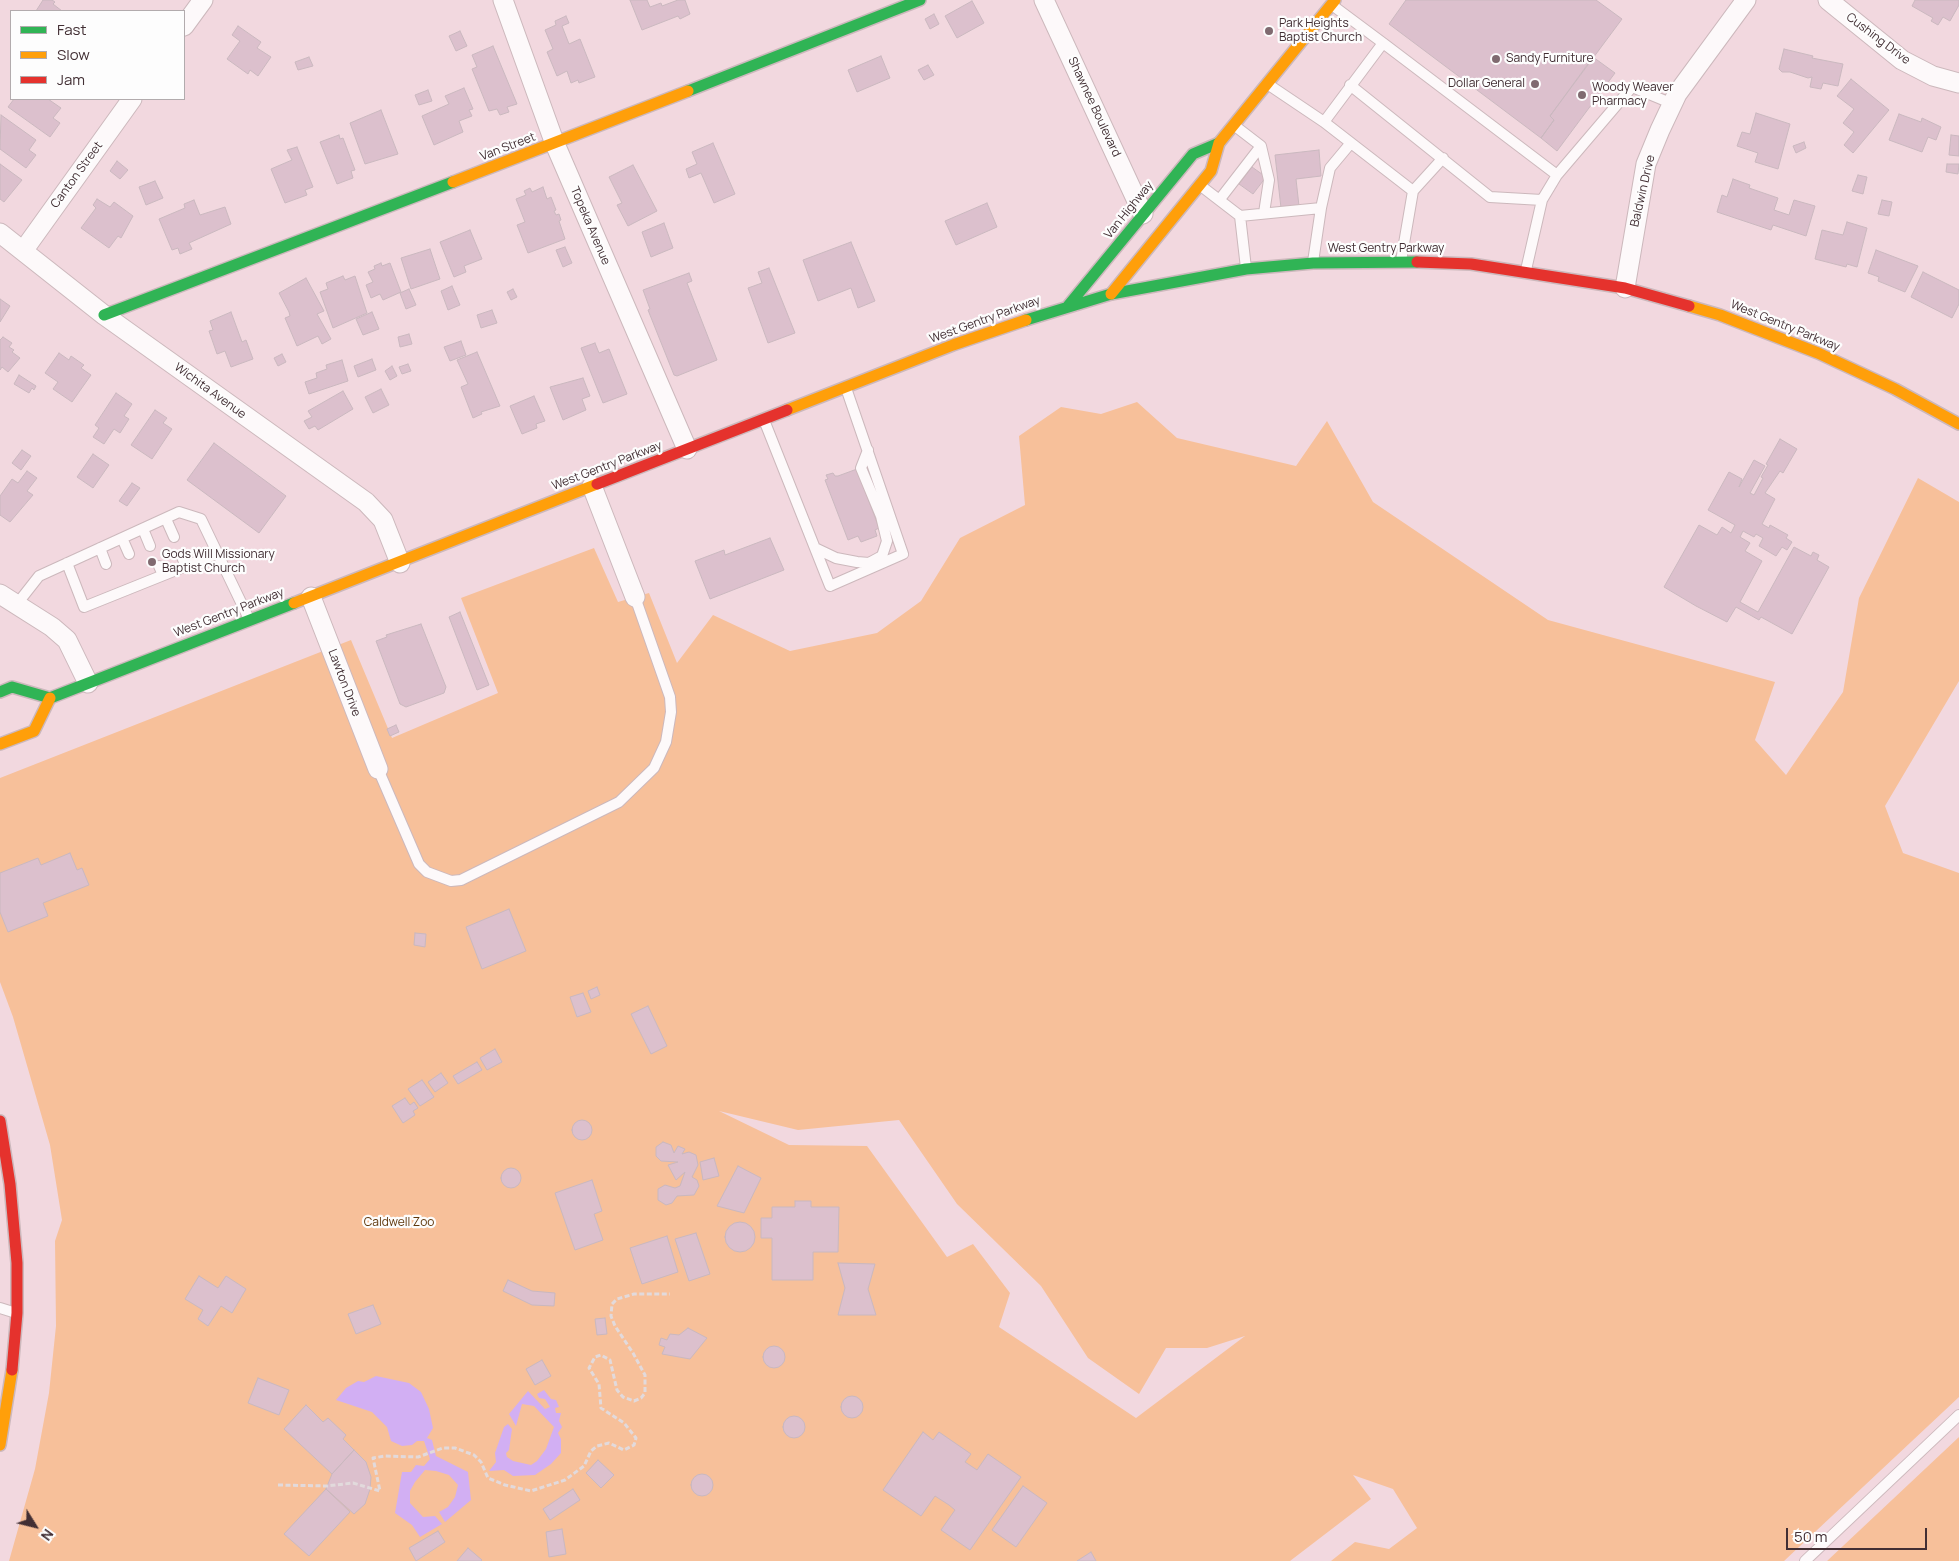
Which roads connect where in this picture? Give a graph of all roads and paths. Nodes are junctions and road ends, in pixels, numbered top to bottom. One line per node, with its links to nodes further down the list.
1 (203, 0): 8 (street)
2 (503, 0): 18 (street, Topeka Avenue)
3 (920, 0): 18 (main road, Van Street)
4 (1044, 0): 29 (street, Shawnee Boulevard)
5 (1746, 0): 14 (street, Baldwin Drive)
6 (1828, 0): 10 (street, Cushing Drive)
7 (1333, 2): 9 (lane); 11 (main road)
8 (185, 25)
9 (1383, 43): 12 (lane); 22 (lane)
10 (1959, 83)
11 (1267, 84): 15 (lane); 16 (main road)
12 (1350, 85): 15 (lane); 21 (lane)
13 (131, 100): 32 (street, Canton Street)
14 (1673, 104): 22 (lane); 37 (street, Baldwin Drive)
15 (1324, 122): 19 (lane)
16 (1233, 124): 17 (main road); 20 (lane)
17 (1219, 143): 23 (main road); 29 (main road, Van Highway)
18 (554, 144): 40 (main road, Van Street); 44 (street, Topeka Avenue)
19 (1350, 144): 24 (lane); 27 (lane)
20 (1261, 146): 25 (lane); 28 (lane)
21 (1443, 158): 24 (lane); 26 (lane)
22 (1557, 175): 26 (lane)
23 (1199, 185): 25 (lane); 38 (main road)
24 (1413, 191): 33 (lane)
25 (1220, 199): 30 (lane)
26 (1542, 200): 36 (lane)
27 (1321, 208): 28 (lane); 34 (lane)
28 (1264, 213): 30 (lane)
29 (1143, 214): 39 (main road, Van Highway)
30 (1240, 216): 35 (lane)
31 (0, 233): 32 (street, Wichita Avenue)
32 (23, 251): 40 (street, Wichita Avenue)
33 (1401, 261): 34 (main road, West Gentry Parkway); 36 (main road, West Gentry Parkway)
34 (1313, 263): 35 (main road, West Gentry Parkway)
35 (1246, 268): 38 (main road, West Gentry Parkway)
36 (1525, 272): 37 (main road, West Gentry Parkway)
37 (1625, 288): 43 (main road, West Gentry Parkway)
38 (1111, 294): 39 (main road, West Gentry Parkway)
39 (1068, 306): 41 (main road, West Gentry Parkway)
40 (104, 315): 57 (street, Wichita Avenue)
41 (846, 387): 42 (main road, West Gentry Parkway); 45 (lane)
42 (764, 419): 44 (main road, West Gentry Parkway); 53 (lane)
43 (1959, 424)
44 (687, 449): 46 (main road, West Gentry Parkway)
45 (868, 450): 53 (lane); 53 (lane)
46 (592, 486): 57 (main road, West Gentry Parkway); 61 (street)
47 (166, 518): 48 (lane); 49 (lane); 55 (lane)
48 (143, 529): 50 (lane); 51 (lane)
49 (174, 537)
50 (122, 538): 52 (lane); 54 (lane)
51 (150, 546)
52 (100, 548): 56 (lane); 58 (lane)
53 (815, 548)
54 (129, 554)
55 (216, 554): 56 (lane); 63 (lane)
56 (67, 562): 62 (lane)
57 (400, 563): 60 (main road, West Gentry Parkway)
58 (106, 564)
59 (0, 594): 62 (street)
60 (311, 596): 63 (main road, West Gentry Parkway); 68 (street, Lawton Drive)
61 (635, 597): 68 (lane)
62 (16, 604): 64 (street)
63 (250, 620): 64 (main road, West Gentry Parkway)
64 (88, 683): 66 (main road, West Gentry Parkway)
65 (0, 692): 66 (main road)
66 (50, 698): 67 (main road)
67 (0, 744)
68 (378, 769)
69 (0, 1121): 72 (main road)
70 (670, 1294): 75 (path)
71 (0, 1308): 72 (lane)
72 (17, 1313): 74 (main road)
73 (1959, 1415): 76 (lane)
74 (0, 1445)
75 (278, 1485)
76 (1805, 1561)

